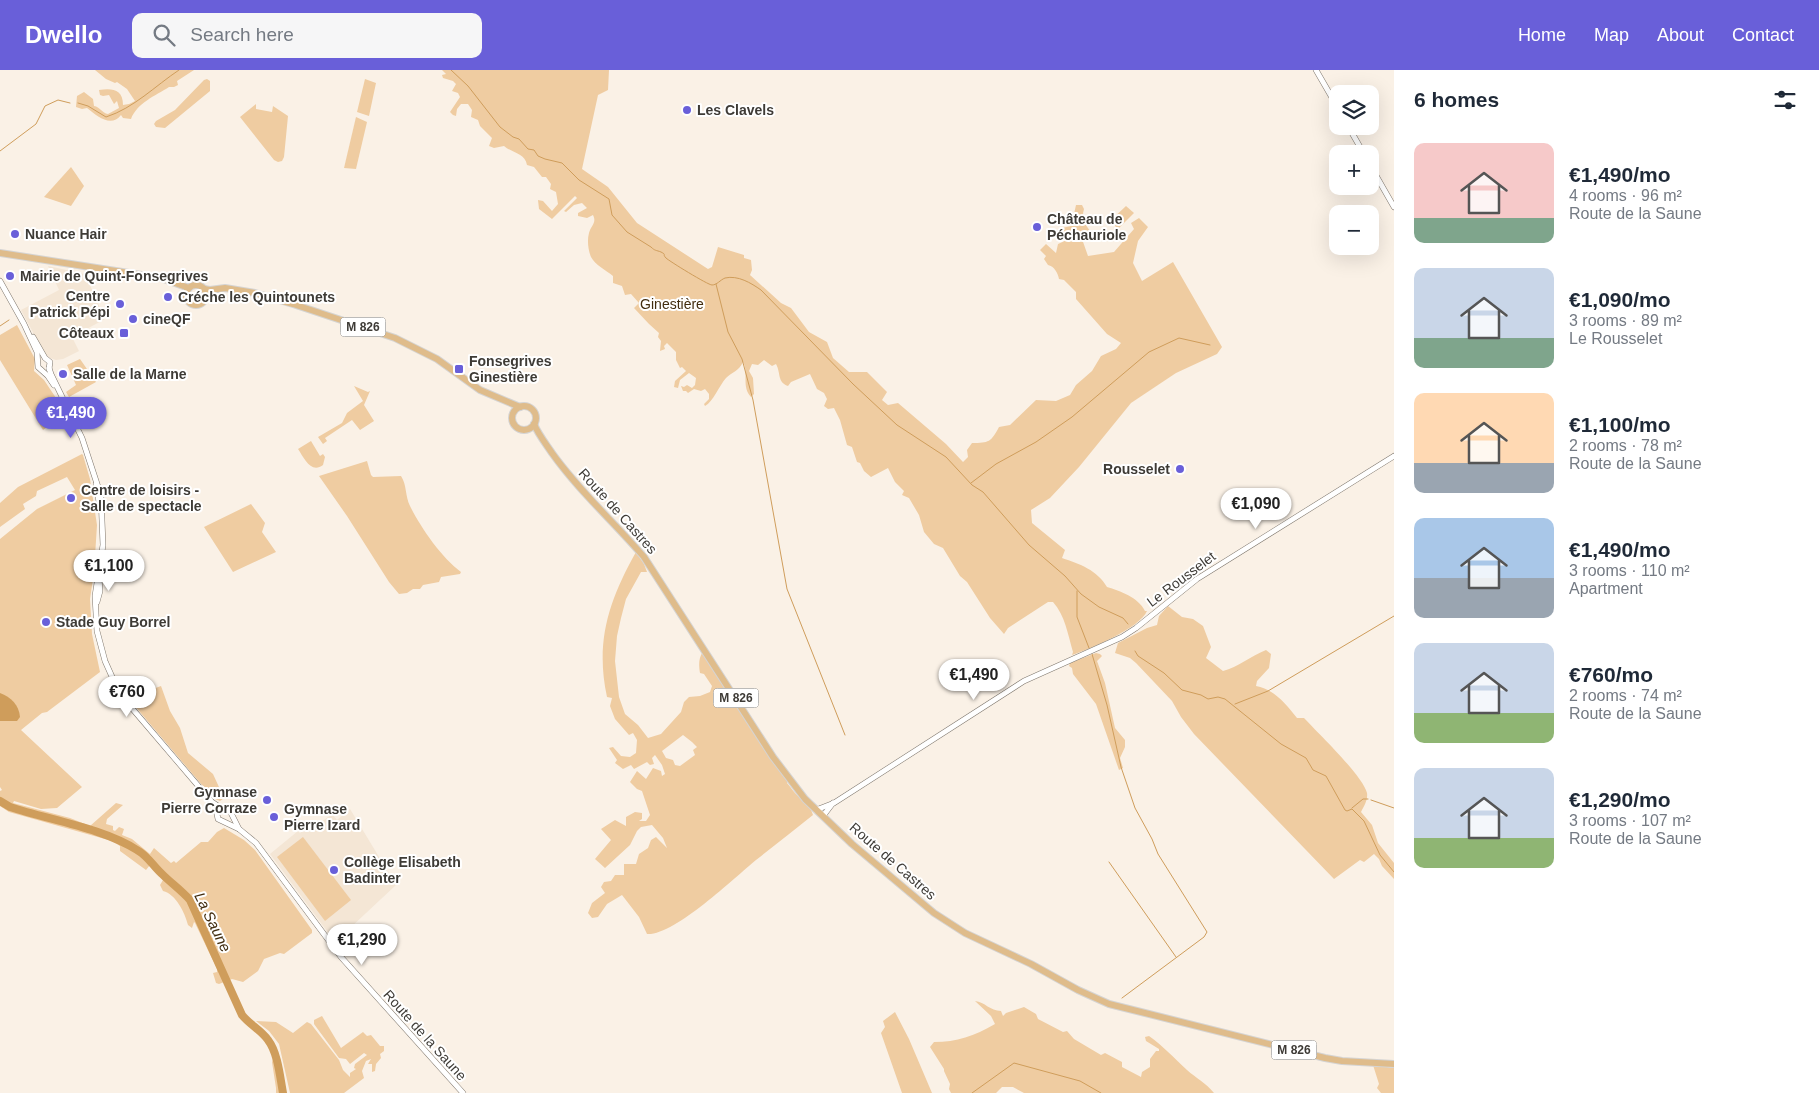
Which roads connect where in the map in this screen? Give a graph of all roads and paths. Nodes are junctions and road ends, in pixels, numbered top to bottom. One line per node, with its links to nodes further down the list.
1 (1316, 70): 2 (street)
2 (1329, 92)
3 (1379, 181): 4 (street)
4 (1394, 207)
5 (0, 253): 6 (main road)
6 (167, 280): 8 (main road); 10 (main road)
7 (0, 281): 11 (street, Route de la Saune)
8 (189, 288): 9 (main road); 10 (main road)
9 (205, 292): 10 (main road); 17 (main road, M 826)
10 (187, 296)
11 (24, 324): 12 (street, Route de la Saune); 13 (street, Route de la Saune)
12 (45, 358): 13 (street); 14 (street, Route de la Saune)
13 (38, 361): 15 (street, Route de la Saune)
14 (50, 368): 15 (street); 16 (street, Route de la Saune)
15 (42, 370): 16 (street, Route de la Saune)
16 (60, 394): 26 (street, Route de la Saune)
17 (505, 401): 18 (main road, M 826); 19 (main road, M 826)
18 (520, 407): 19 (main road); 20 (main road, M 826)
19 (513, 413): 21 (main road, M 826)
20 (534, 424): 21 (main road); 22 (main road, Route de Castres / M 826)
21 (528, 429): 22 (main road, Route de Castres / M 826)
22 (542, 439): 25 (main road, Route de Castres / M 826)
23 (1394, 456): 24 (street, Le Rousselet)
24 (834, 803): 25 (street); 28 (street)
25 (816, 810): 28 (main road, Route de Castres / M 826)
26 (219, 811): 27 (street, Route de la Saune); 29 (street, Route de la Saune)
27 (231, 816): 29 (street); 30 (street, Route de la Saune)
28 (823, 816): 31 (main road, Route de Castres / M 826)
29 (225, 822): 30 (street, Route de la Saune)
30 (239, 828): 32 (street, Route de la Saune)
31 (1394, 1064)
32 (463, 1093)

